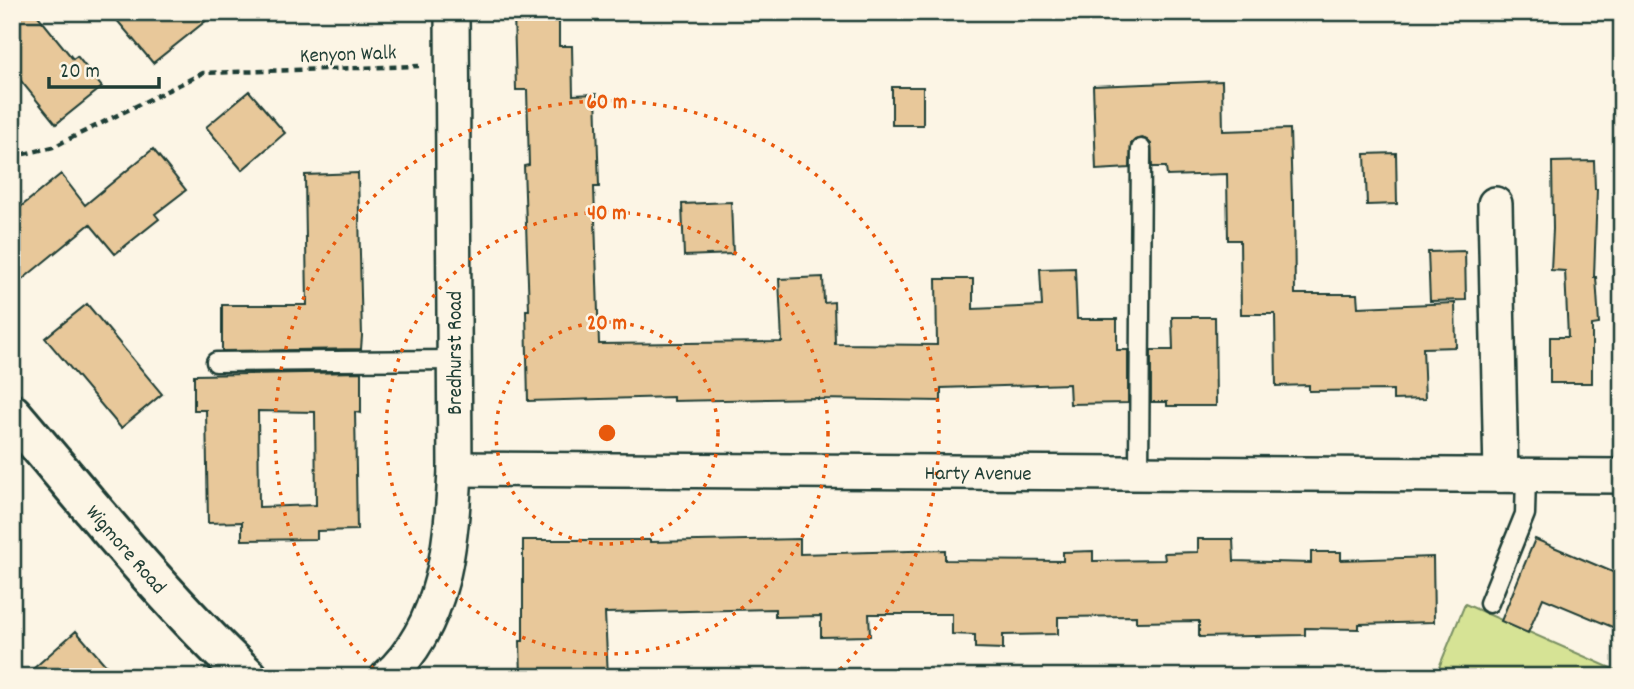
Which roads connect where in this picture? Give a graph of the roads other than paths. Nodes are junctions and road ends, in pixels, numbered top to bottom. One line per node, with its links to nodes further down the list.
1 (452, 12): 4 (street, Bredhurst Road)
2 (1141, 149): 8 (lane)
3 (1495, 204): 9 (street)
4 (455, 360): 5 (lane); 7 (street, Bredhurst Road)
5 (216, 362)
6 (12, 414): 12 (street, Wigmore Road)
7 (455, 468): 8 (street, Harty Avenue); 13 (street, Bredhurst Road)
8 (1139, 473): 9 (street, Harty Avenue)
9 (1513, 475): 10 (street, Harty Avenue); 11 (lane)
10 (1622, 476)
11 (1489, 603)
12 (248, 677)
13 (387, 677)

